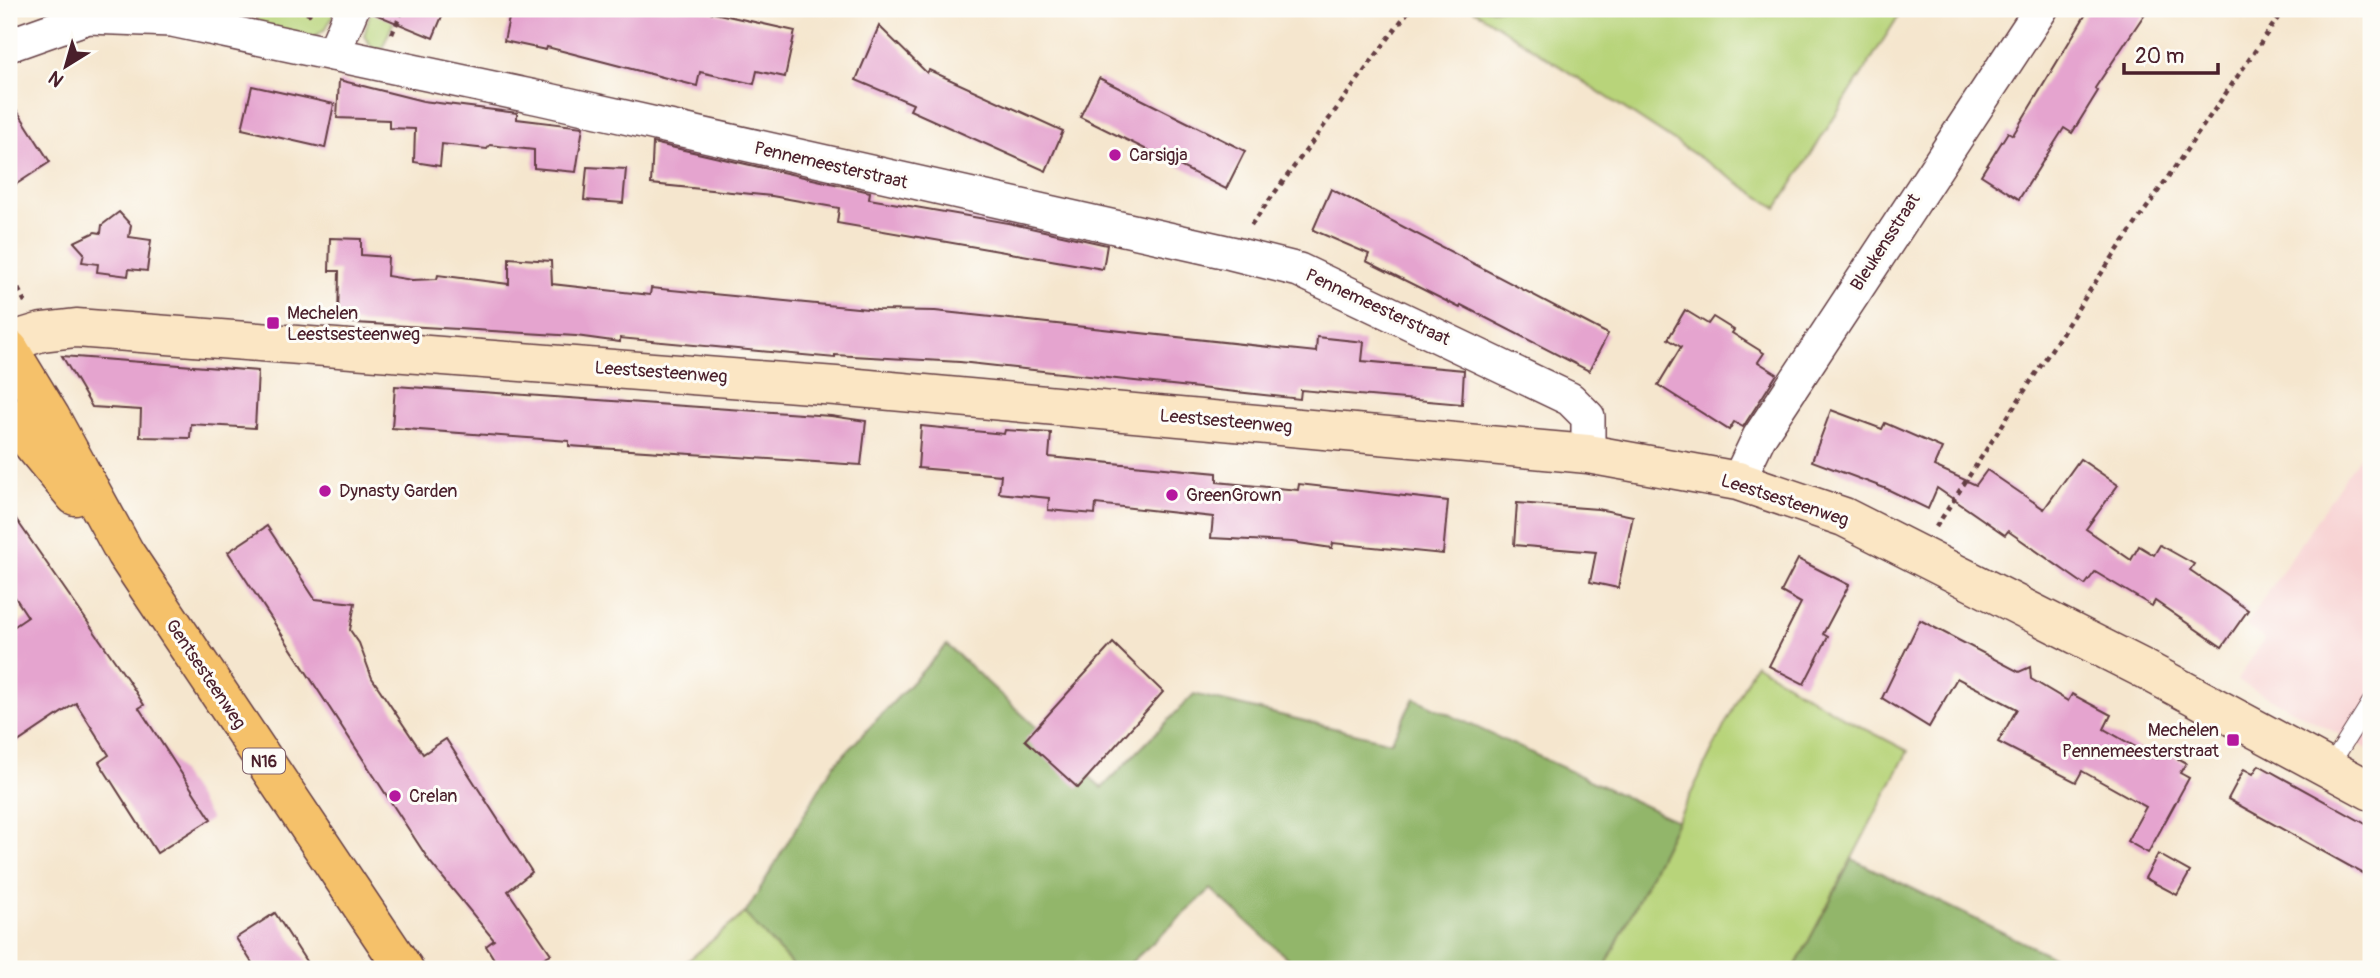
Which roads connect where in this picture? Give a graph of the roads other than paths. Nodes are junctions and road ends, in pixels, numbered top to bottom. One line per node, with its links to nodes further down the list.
1 (352, 9): 5 (street)
2 (2041, 9): 10 (street, Bleukensstraat)
3 (90, 13): 4 (street, Pennemeesterstraat); 5 (street, Pennemeesterstraat)
4 (9, 45)
5 (333, 54): 9 (street, Pennemeesterstraat)
6 (9, 342): 9 (street, Leestsesteenweg)
7 (9, 349): 11 (main road, Gentsesteenweg / N16)
8 (9, 416): 11 (main road, Gentsesteenweg / N16)
9 (1588, 454): 10 (street, Leestsesteenweg)
10 (1738, 481): 13 (street, Leestsesteenweg)
11 (125, 553): 15 (main road, Gentsesteenweg / N16)
12 (2371, 701): 13 (lane)
13 (2329, 768): 14 (street, Leestsesteenweg)
14 (2371, 791)
15 (404, 969)

